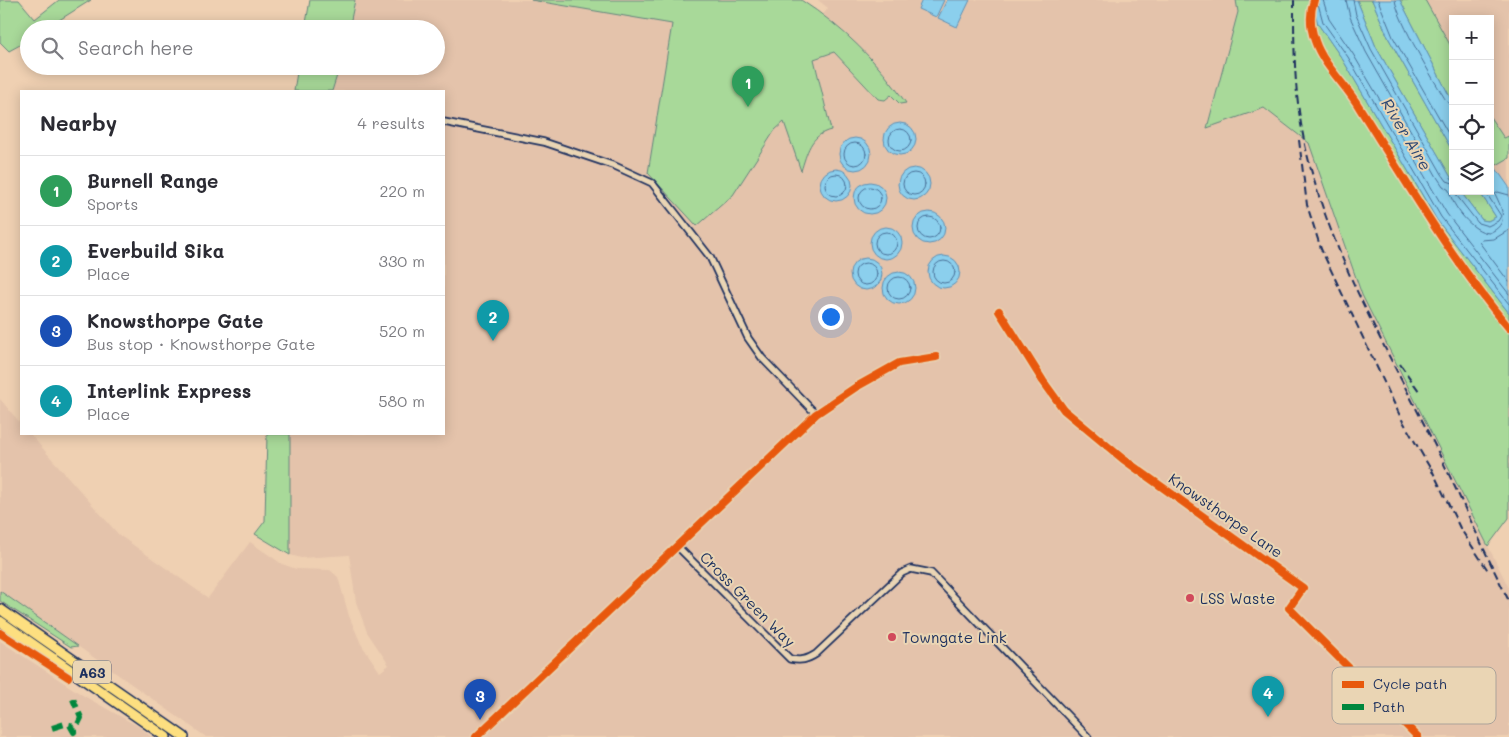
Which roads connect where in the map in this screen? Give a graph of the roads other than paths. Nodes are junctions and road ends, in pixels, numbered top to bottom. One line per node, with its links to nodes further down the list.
1 (445, 122): 4 (street)
2 (999, 311): 8 (street, Knowsthorpe Lane)
3 (936, 357): 4 (street)
4 (816, 414): 5 (street)
5 (678, 547): 12 (street); 13 (street, Cross Green Way)
6 (0, 609): 11 (highway, A63)
7 (0, 621): 10 (highway, A63)
8 (1348, 667)
9 (1405, 724): 14 (street, Knowsthorpe Lane)
10 (166, 737)
11 (184, 737)
12 (476, 737)
13 (1088, 737)
14 (1418, 737)

